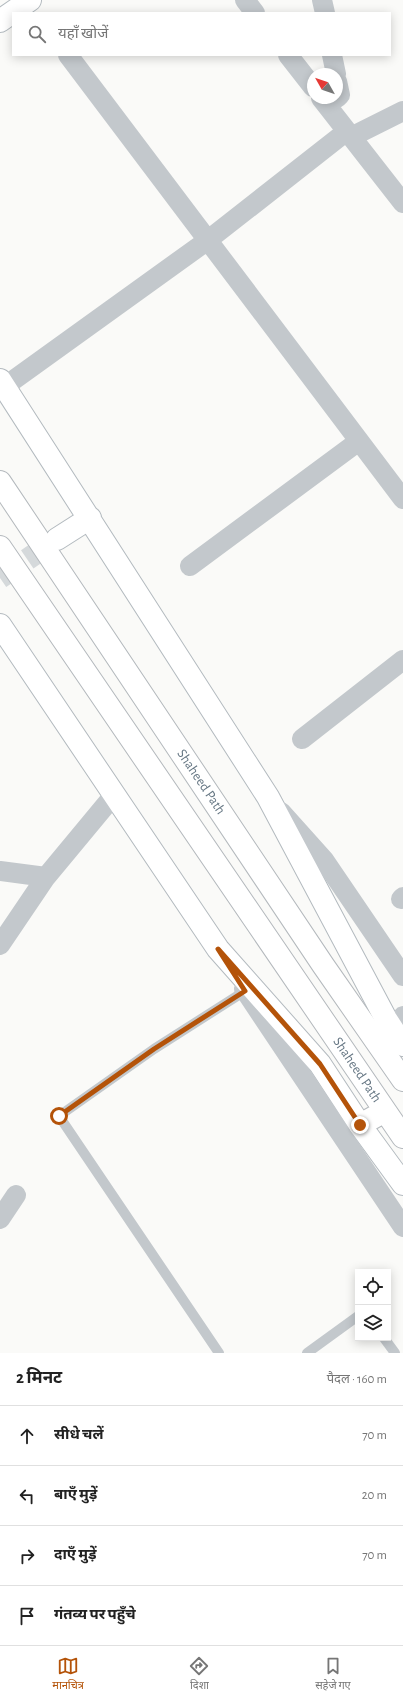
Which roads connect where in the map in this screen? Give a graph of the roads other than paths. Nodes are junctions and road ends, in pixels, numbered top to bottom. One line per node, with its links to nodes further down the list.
1 (245, 0): 5 (street)
2 (322, 0): 6 (street)
3 (31, 4): 4 (main road)
4 (16, 12)
5 (255, 12)
6 (325, 12)
7 (12, 14): 8 (main road)
8 (0, 21)
9 (69, 56): 18 (street)
10 (289, 56): 13 (street)
11 (332, 56): 12 (street)
12 (335, 68)
13 (307, 79)
14 (333, 104): 16 (street)
15 (403, 111): 16 (street)
16 (349, 134): 17 (street); 18 (street)
17 (403, 203)
18 (208, 240): 19 (street); 20 (street)
19 (2, 384): 23 (main road)
20 (359, 441): 22 (street); 26 (street)
21 (0, 482): 39 (main road, Shaheed Path)
22 (402, 495)
23 (90, 518): 24 (main road); 31 (main road)
24 (57, 539)
25 (0, 547): 40 (main road, Shaheed Path)
26 (190, 566)
27 (0, 625): 30 (main road)
28 (403, 660): 29 (street)
29 (302, 739)
30 (114, 795): 33 (street); 35 (main road)
31 (268, 797): 36 (street); 38 (main road)
32 (0, 871): 33 (street)
33 (46, 877): 34 (street)
34 (0, 945)
35 (218, 949): 37 (street); 41 (main road)
36 (403, 976)
37 (245, 991): 46 (street); 49 (lane)
38 (400, 1030)
39 (403, 1080)
40 (385, 1111): 41 (main road); 42 (main road, Shaheed Path)
41 (360, 1125): 43 (main road)
42 (403, 1137)
43 (403, 1184)
44 (16, 1195): 45 (street)
45 (0, 1219)
46 (403, 1227)
47 (355, 1318): 50 (lane)
48 (386, 1341): 51 (lane)
49 (219, 1353)
50 (307, 1353)
51 (395, 1353)

